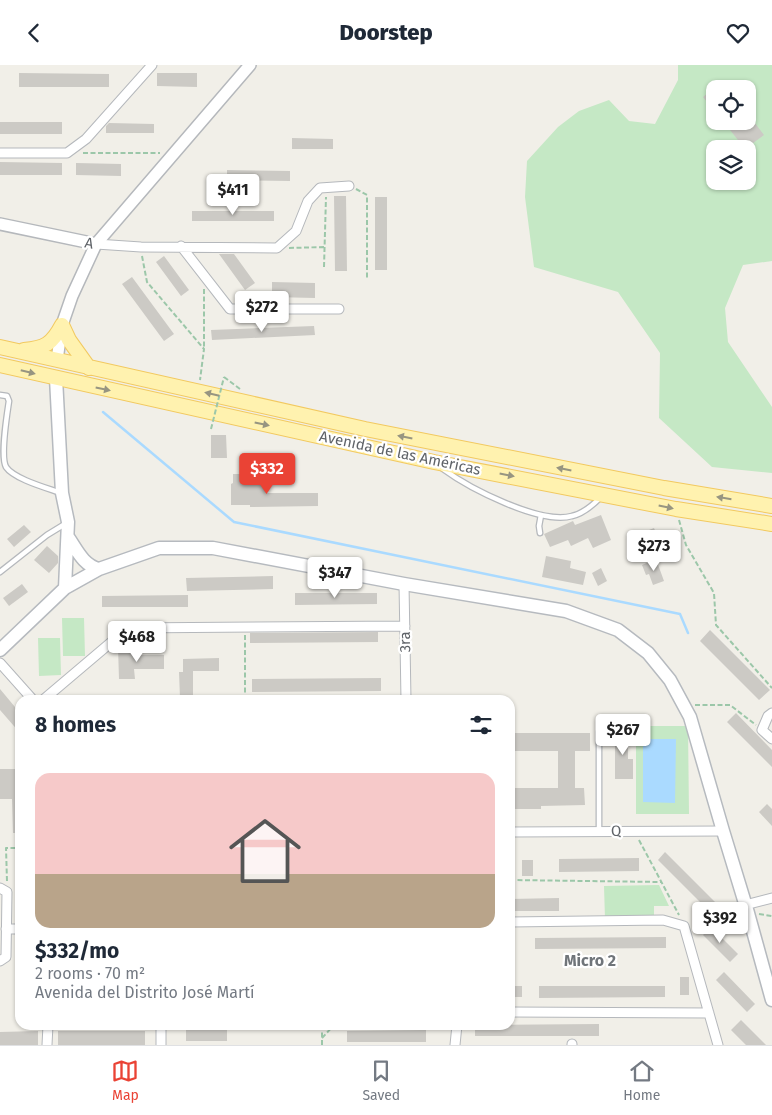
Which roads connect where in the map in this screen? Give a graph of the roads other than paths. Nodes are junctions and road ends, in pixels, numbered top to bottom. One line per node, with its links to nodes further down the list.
1 (152, 65): 3 (street)
2 (250, 65): 6 (street)
3 (0, 153)
4 (349, 186): 7 (street, A)
5 (0, 224): 6 (street, A)
6 (96, 245): 7 (street, A); 9 (street)
7 (180, 246): 8 (street)
8 (339, 309)
9 (62, 325): 11 (main road); 12 (street); 14 (main road)
10 (0, 347): 11 (main road, Avenida de las Américas)
11 (17, 351): 12 (main road, Avenida de las Américas)
12 (57, 360): 14 (main road, Avenida de las Américas); 15 (main road)
13 (0, 365): 15 (main road, Avenida de las Américas, one-way to 15)
14 (89, 368): 20 (main road, Avenida de las Américas, one-way to 14)
15 (56, 378): 17 (main road, Avenida de las Américas, one-way to 17); 18 (main road)
16 (0, 395): 18 (lane)
17 (434, 462): 19 (main road, Avenida de las Américas, one-way to 19); 21 (lane)
18 (62, 493): 22 (main road)
19 (605, 494): 21 (lane); 23 (main road, Avenida de las Américas, one-way to 23)
20 (772, 506)
21 (541, 515): 24 (lane)
22 (68, 522): 25 (main road); 27 (lane)
23 (772, 524)
24 (540, 533)
25 (68, 537): 26 (main road); 29 (main road)
26 (99, 569): 28 (main road); 29 (main road)
27 (0, 572)
28 (404, 584): 30 (street, 3ra); 40 (main road)
29 (65, 588): 31 (main road)
30 (405, 626): 34 (street); 35 (street, 3ra)
31 (0, 650)
32 (0, 663): 33 (street)
33 (28, 695)
34 (49, 695)
35 (406, 695)
36 (772, 713): 38 (street)
37 (599, 732): 39 (lane)
38 (772, 739)
39 (599, 831): 40 (street, Q); 41 (street, Q)
40 (722, 831): 44 (main road)
41 (515, 832)
42 (4, 890): 46 (street)
43 (772, 898): 44 (street)
44 (745, 905): 49 (main road)
45 (515, 922): 51 (street)
46 (6, 929): 47 (street); 48 (street)
47 (15, 929)
48 (0, 961)
49 (772, 1000)
50 (515, 1012): 51 (street)
51 (709, 1013): 58 (street)
52 (48, 1030): 55 (street)
53 (161, 1030): 56 (street)
54 (456, 1030): 57 (street)
55 (47, 1045)
56 (161, 1045)
57 (455, 1045)
58 (718, 1045)

